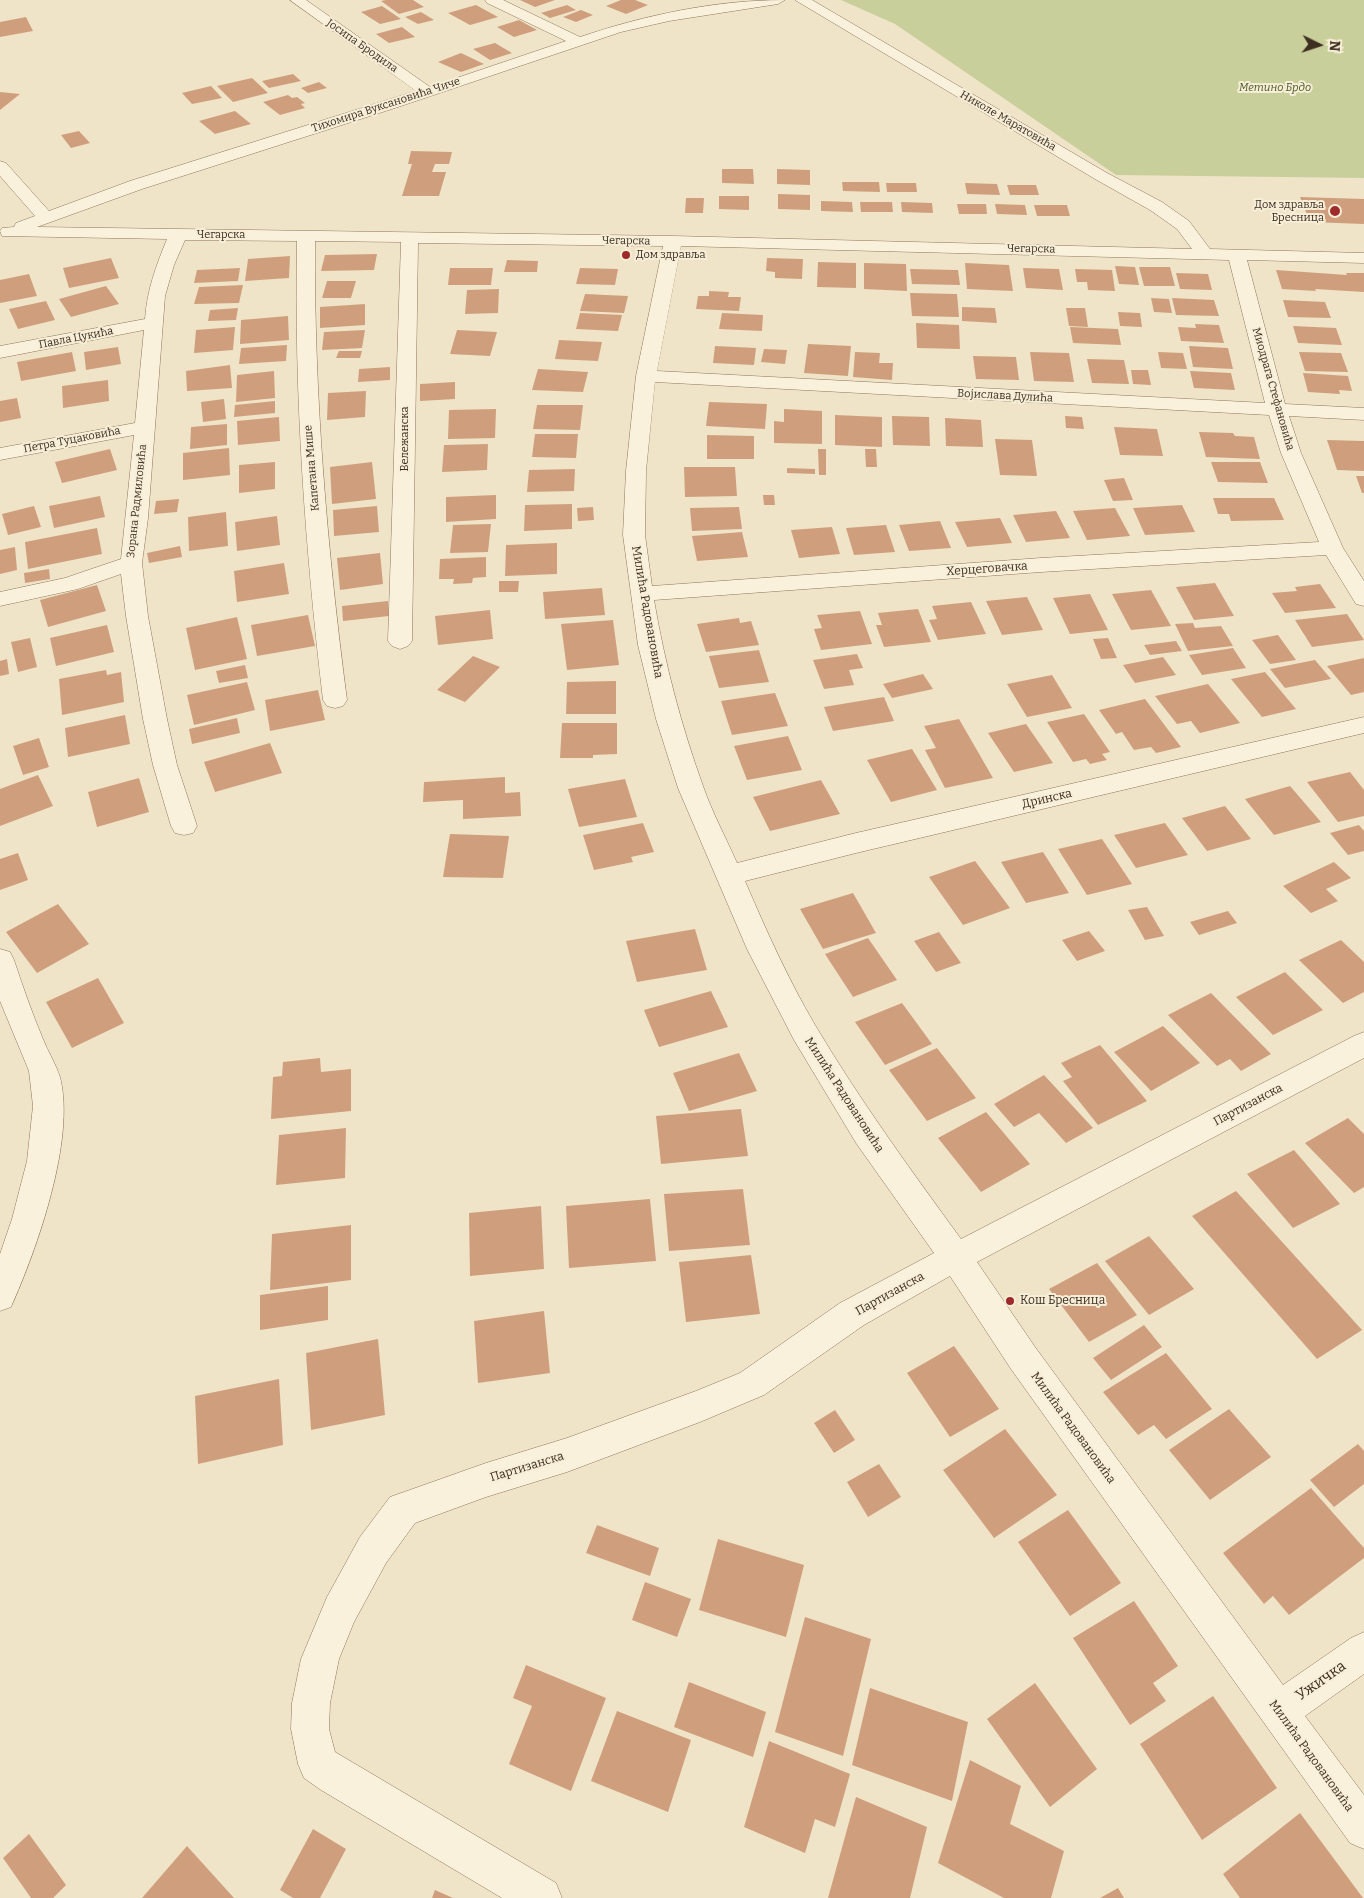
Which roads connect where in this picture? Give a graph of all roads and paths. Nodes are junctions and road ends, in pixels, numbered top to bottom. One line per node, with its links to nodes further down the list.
1 (297, 0): 6 (street, Јосипа Бродила)
2 (492, 0): 5 (street)
3 (778, 0): 5 (street, Тихомира Вуксановића Чиче)
4 (802, 0): 14 (street, Николе Маратовића)
5 (578, 42): 6 (street, Тихомира Вуксановића Чиче)
6 (427, 92): 8 (street, Тихомира Вуксановића Чиче)
7 (0, 166): 8 (street)
8 (45, 217): 9 (street, Тихомира Вуксановића Чиче)
9 (4, 233): 10 (street, Чегарска)
10 (178, 235): 11 (street, Чегарска); 17 (street, Зорана Радмиловића)
11 (306, 236): 12 (street, Чегарска); 30 (street, Капетана Мише)
12 (410, 237): 13 (street, Чегарска); 29 (street, Вележанска)
13 (674, 242): 14 (street, Чегарска); 19 (street, Милића Радовановића)
14 (1204, 253): 15 (street, Чегарска)
15 (1237, 255): 16 (street, Чегарска); 20 (street, Миодрага Стефановића)
16 (1364, 258)
17 (153, 323): 18 (street, Павла Цукића); 22 (street, Зорана Радмиловића)
18 (0, 352)
19 (646, 376): 20 (street, Војислава Дулића); 26 (street, Милића Радовановића)
20 (1277, 410): 21 (street, Војислава Дулића); 24 (street, Миодрага Стефановића)
21 (1364, 414)
22 (145, 427): 23 (street, Петра Туцаковића); 25 (street, Зорана Радмиловића)
23 (0, 454)
24 (1332, 548): 26 (street, Херцеговачка); 28 (street, Миодрага Стефановића)
25 (131, 563): 27 (street); 32 (street, Зорана Радмиловића)
26 (643, 594): 33 (street, Милића Радовановића)
27 (0, 599)
28 (1364, 599)
29 (400, 641)
30 (335, 700)
31 (1364, 725): 33 (street, Дринска)
32 (184, 826)
33 (730, 875): 36 (street, Милића Радовановића)
34 (0, 960): 37 (street)
35 (1364, 1044): 36 (street, Партизанска)
36 (957, 1259): 39 (street, Милића Радовановића); 41 (street, Партизанска)
37 (0, 1296)
38 (1364, 1651): 39 (street, Ужичка)
39 (1278, 1711): 40 (street, Милића Радовановића)
40 (1364, 1829)
41 (541, 1898)

